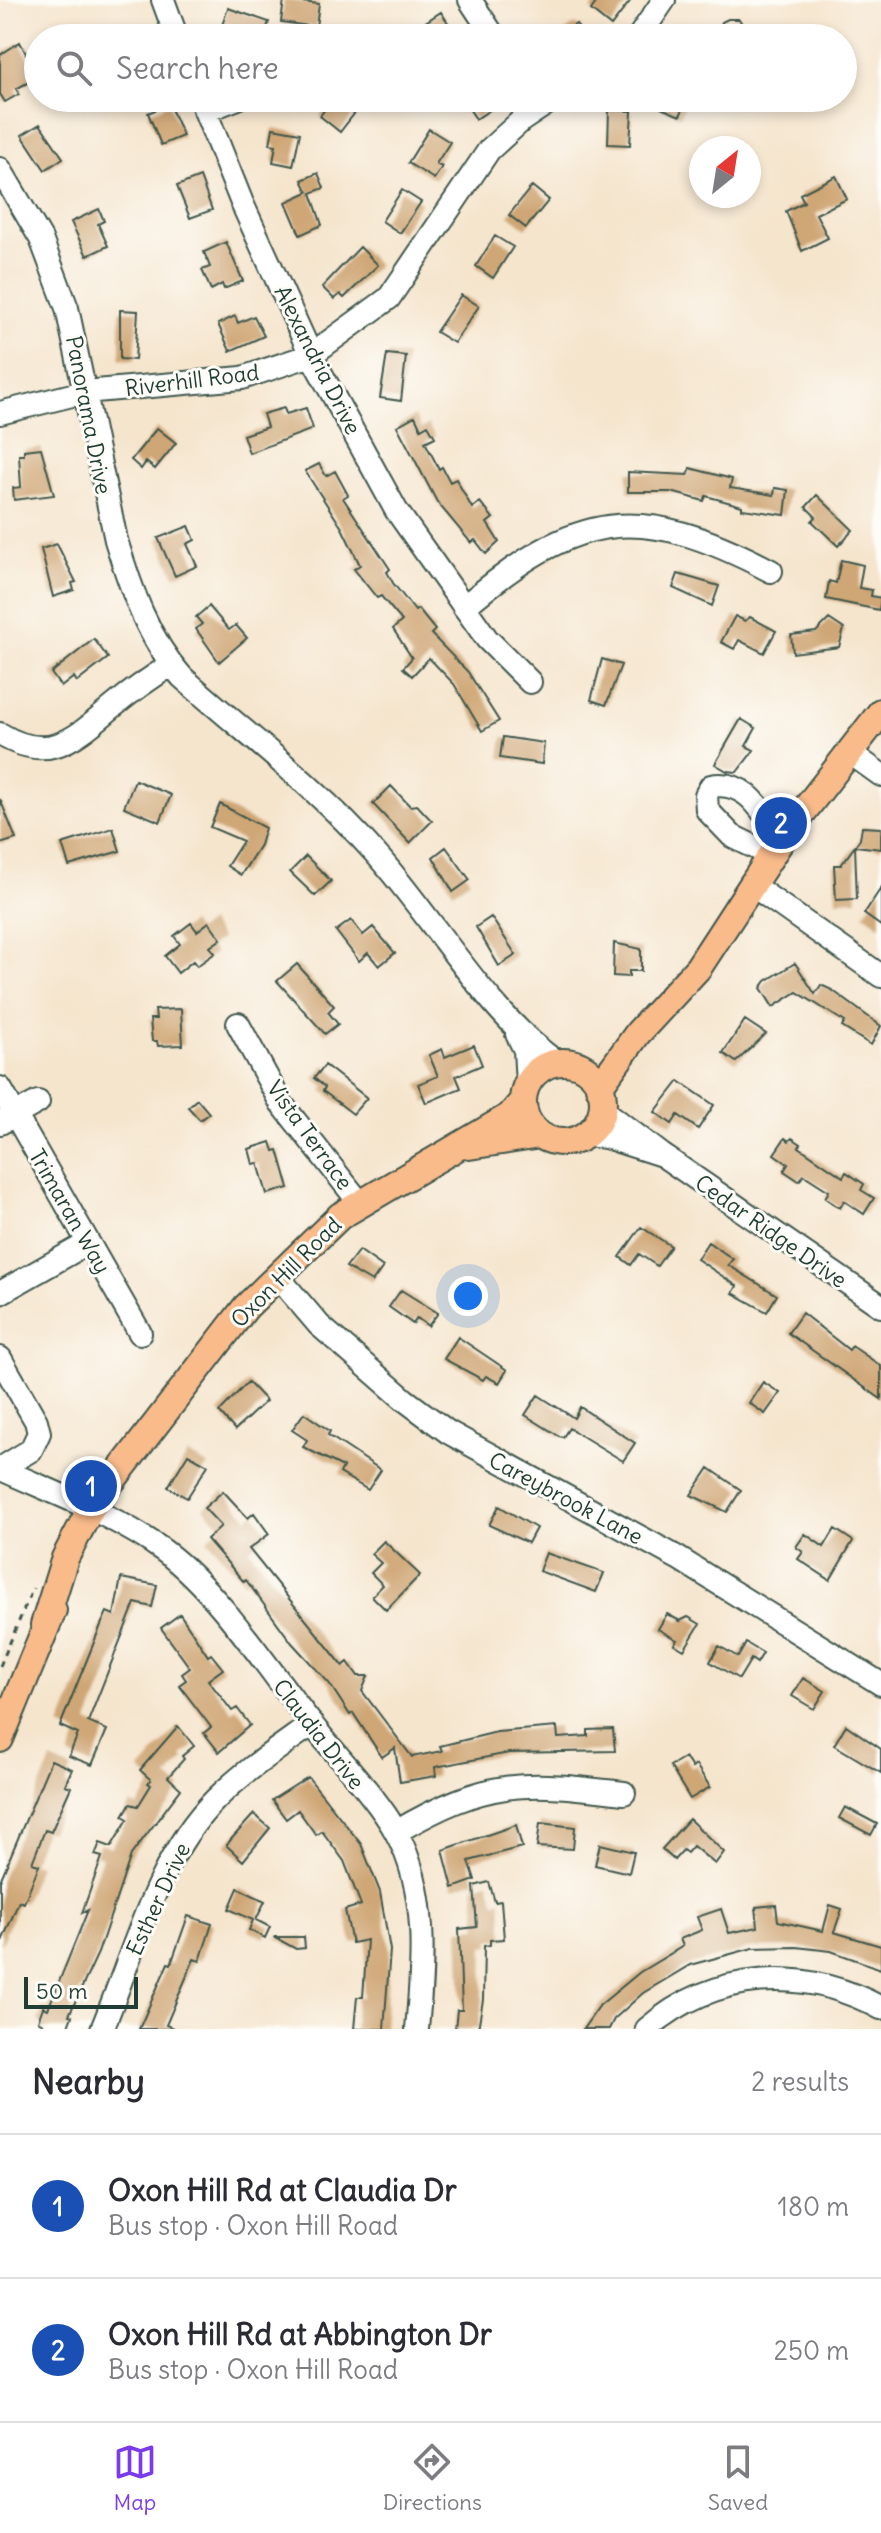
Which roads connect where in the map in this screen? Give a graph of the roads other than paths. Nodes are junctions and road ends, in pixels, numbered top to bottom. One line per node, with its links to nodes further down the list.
1 (163, 0): 4 (street)
2 (470, 0): 5 (street)
3 (664, 0): 6 (street)
4 (172, 24)
5 (486, 24)
6 (648, 24)
7 (205, 112): 10 (street, Alexandria Drive)
8 (531, 112): 10 (street, Riverhill Road)
9 (0, 169): 11 (street, Panorama Drive)
10 (311, 355): 11 (street, Riverhill Road); 14 (street, Alexandria Drive)
11 (84, 392): 12 (street, Riverhill Road); 15 (street, Panorama Drive)
12 (0, 413)
13 (771, 571): 14 (street)
14 (464, 607): 16 (street, Alexandria Drive)
15 (171, 665): 18 (street); 23 (street, Panorama Drive)
16 (530, 682)
17 (881, 712): 19 (main road)
18 (0, 734)
19 (849, 752): 20 (street); 21 (main road)
20 (881, 775)
21 (752, 885): 22 (street); 25 (main road)
22 (881, 976)
23 (511, 1022): 26 (street, Panorama Drive); 28 (street, Panorama Drive)
24 (238, 1024): 36 (street, Vista Terrace)
25 (638, 1033): 26 (main road); 29 (main road)
26 (564, 1063): 28 (main road); 29 (main road)
27 (0, 1088): 31 (street, Trimaran Way)
28 (525, 1092): 32 (main road); 34 (main road, Oxon Hill Road)
29 (600, 1098): 33 (main road); 35 (street, Cedar Ridge Drive)
30 (38, 1102): 31 (street)
31 (8, 1119): 37 (street, Trimaran Way)
32 (540, 1135): 33 (main road); 34 (main road, Oxon Hill Road)
33 (586, 1135): 35 (street, Cedar Ridge Drive)
34 (457, 1147): 36 (main road, Oxon Hill Road)
35 (662, 1155): 40 (street, Cedar Ridge Drive)
36 (360, 1203): 38 (main road, Oxon Hill Road)
37 (88, 1243): 39 (street); 41 (street, Trimaran Way)
38 (278, 1277): 44 (main road, Oxon Hill Road); 45 (street, Careybrook Lane)
39 (0, 1293)
40 (881, 1306)
41 (140, 1333)
42 (0, 1358): 43 (street)
43 (1, 1469): 44 (street, Claudia Drive)
44 (99, 1512): 46 (street, Claudia Drive); 47 (main road, Oxon Hill Road)
45 (881, 1684)
46 (312, 1724): 49 (street, Claudia Drive); 51 (street, Esther Drive)
47 (0, 1739)
48 (624, 1793): 49 (street)
49 (396, 1832): 52 (street, Claudia Drive)
50 (881, 2008): 53 (street)
51 (102, 2029)
52 (417, 2029)
53 (647, 2029)

